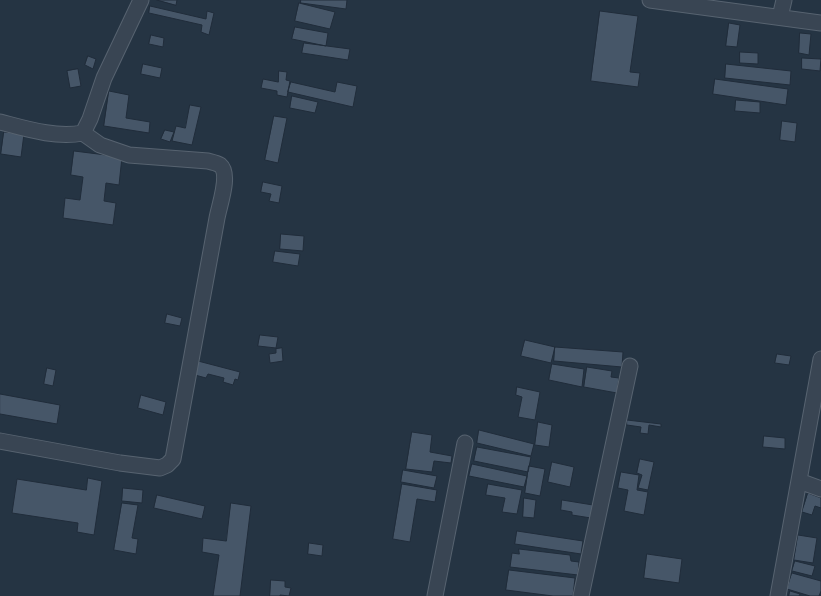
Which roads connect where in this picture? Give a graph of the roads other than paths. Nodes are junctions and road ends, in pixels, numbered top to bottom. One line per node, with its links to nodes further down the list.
1 (141, 0): 7 (street)
2 (650, 0): 4 (street)
3 (784, 0): 4 (street)
4 (780, 17): 5 (street)
5 (821, 23)
6 (0, 122): 7 (street)
7 (84, 133): 10 (street)
8 (821, 359): 12 (street)
9 (630, 366): 15 (street)
10 (0, 441)
11 (465, 443): 14 (street)
12 (799, 481): 13 (street); 16 (street)
13 (821, 489)
14 (435, 596)
15 (581, 596)
16 (778, 596)

